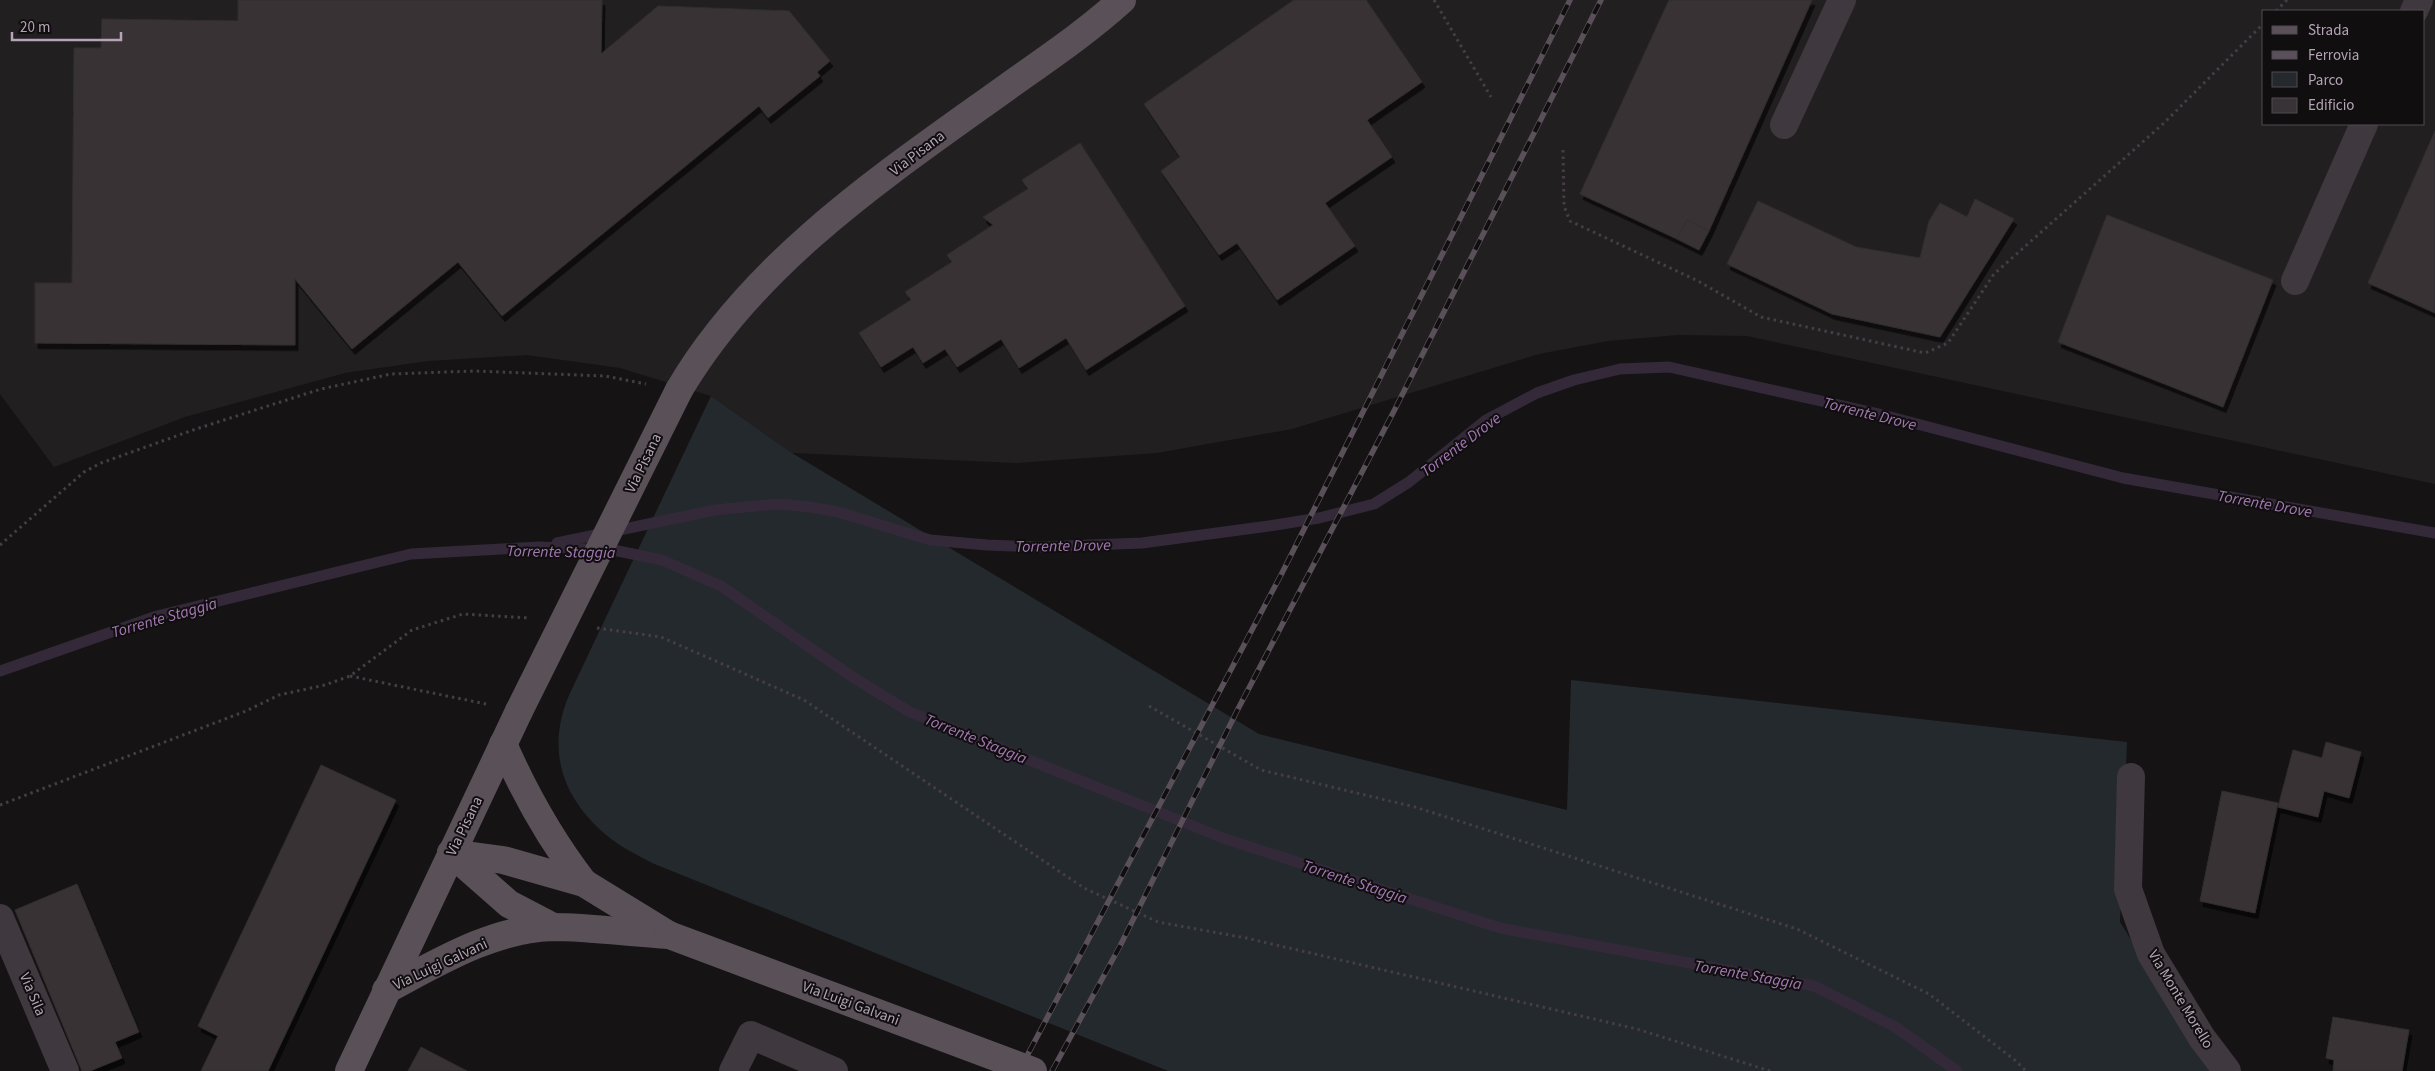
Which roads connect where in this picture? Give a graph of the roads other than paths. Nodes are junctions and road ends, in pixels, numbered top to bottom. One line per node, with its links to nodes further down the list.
1 (1122, 0): 6 (main road, Via Pisana, bridge)
2 (1842, 0): 3 (street)
3 (1784, 125)
4 (2364, 125): 5 (street)
5 (2295, 281)
6 (503, 744): 8 (main road, Via Pisana); 9 (main road, Via Luigi Galvani)
7 (2131, 777): 19 (street, Via Monte Morello)
8 (451, 853): 9 (main road, Via Luigi Galvani); 11 (main road, Via Luigi Galvani); 13 (main road, Via Pisana)
9 (584, 882): 12 (main road, Via Luigi Galvani)
10 (0, 918): 14 (street, Via Sila)
11 (553, 927): 12 (main road, Via Luigi Galvani); 13 (main road, Via Luigi Galvani)
12 (669, 935): 18 (main road, Via Luigi Galvani, bridge)
13 (386, 990): 15 (main road, Via Pisana)
14 (65, 1071)
15 (348, 1071)
16 (733, 1071): 17 (street)
17 (834, 1071)
18 (1033, 1071)
19 (2227, 1071)

